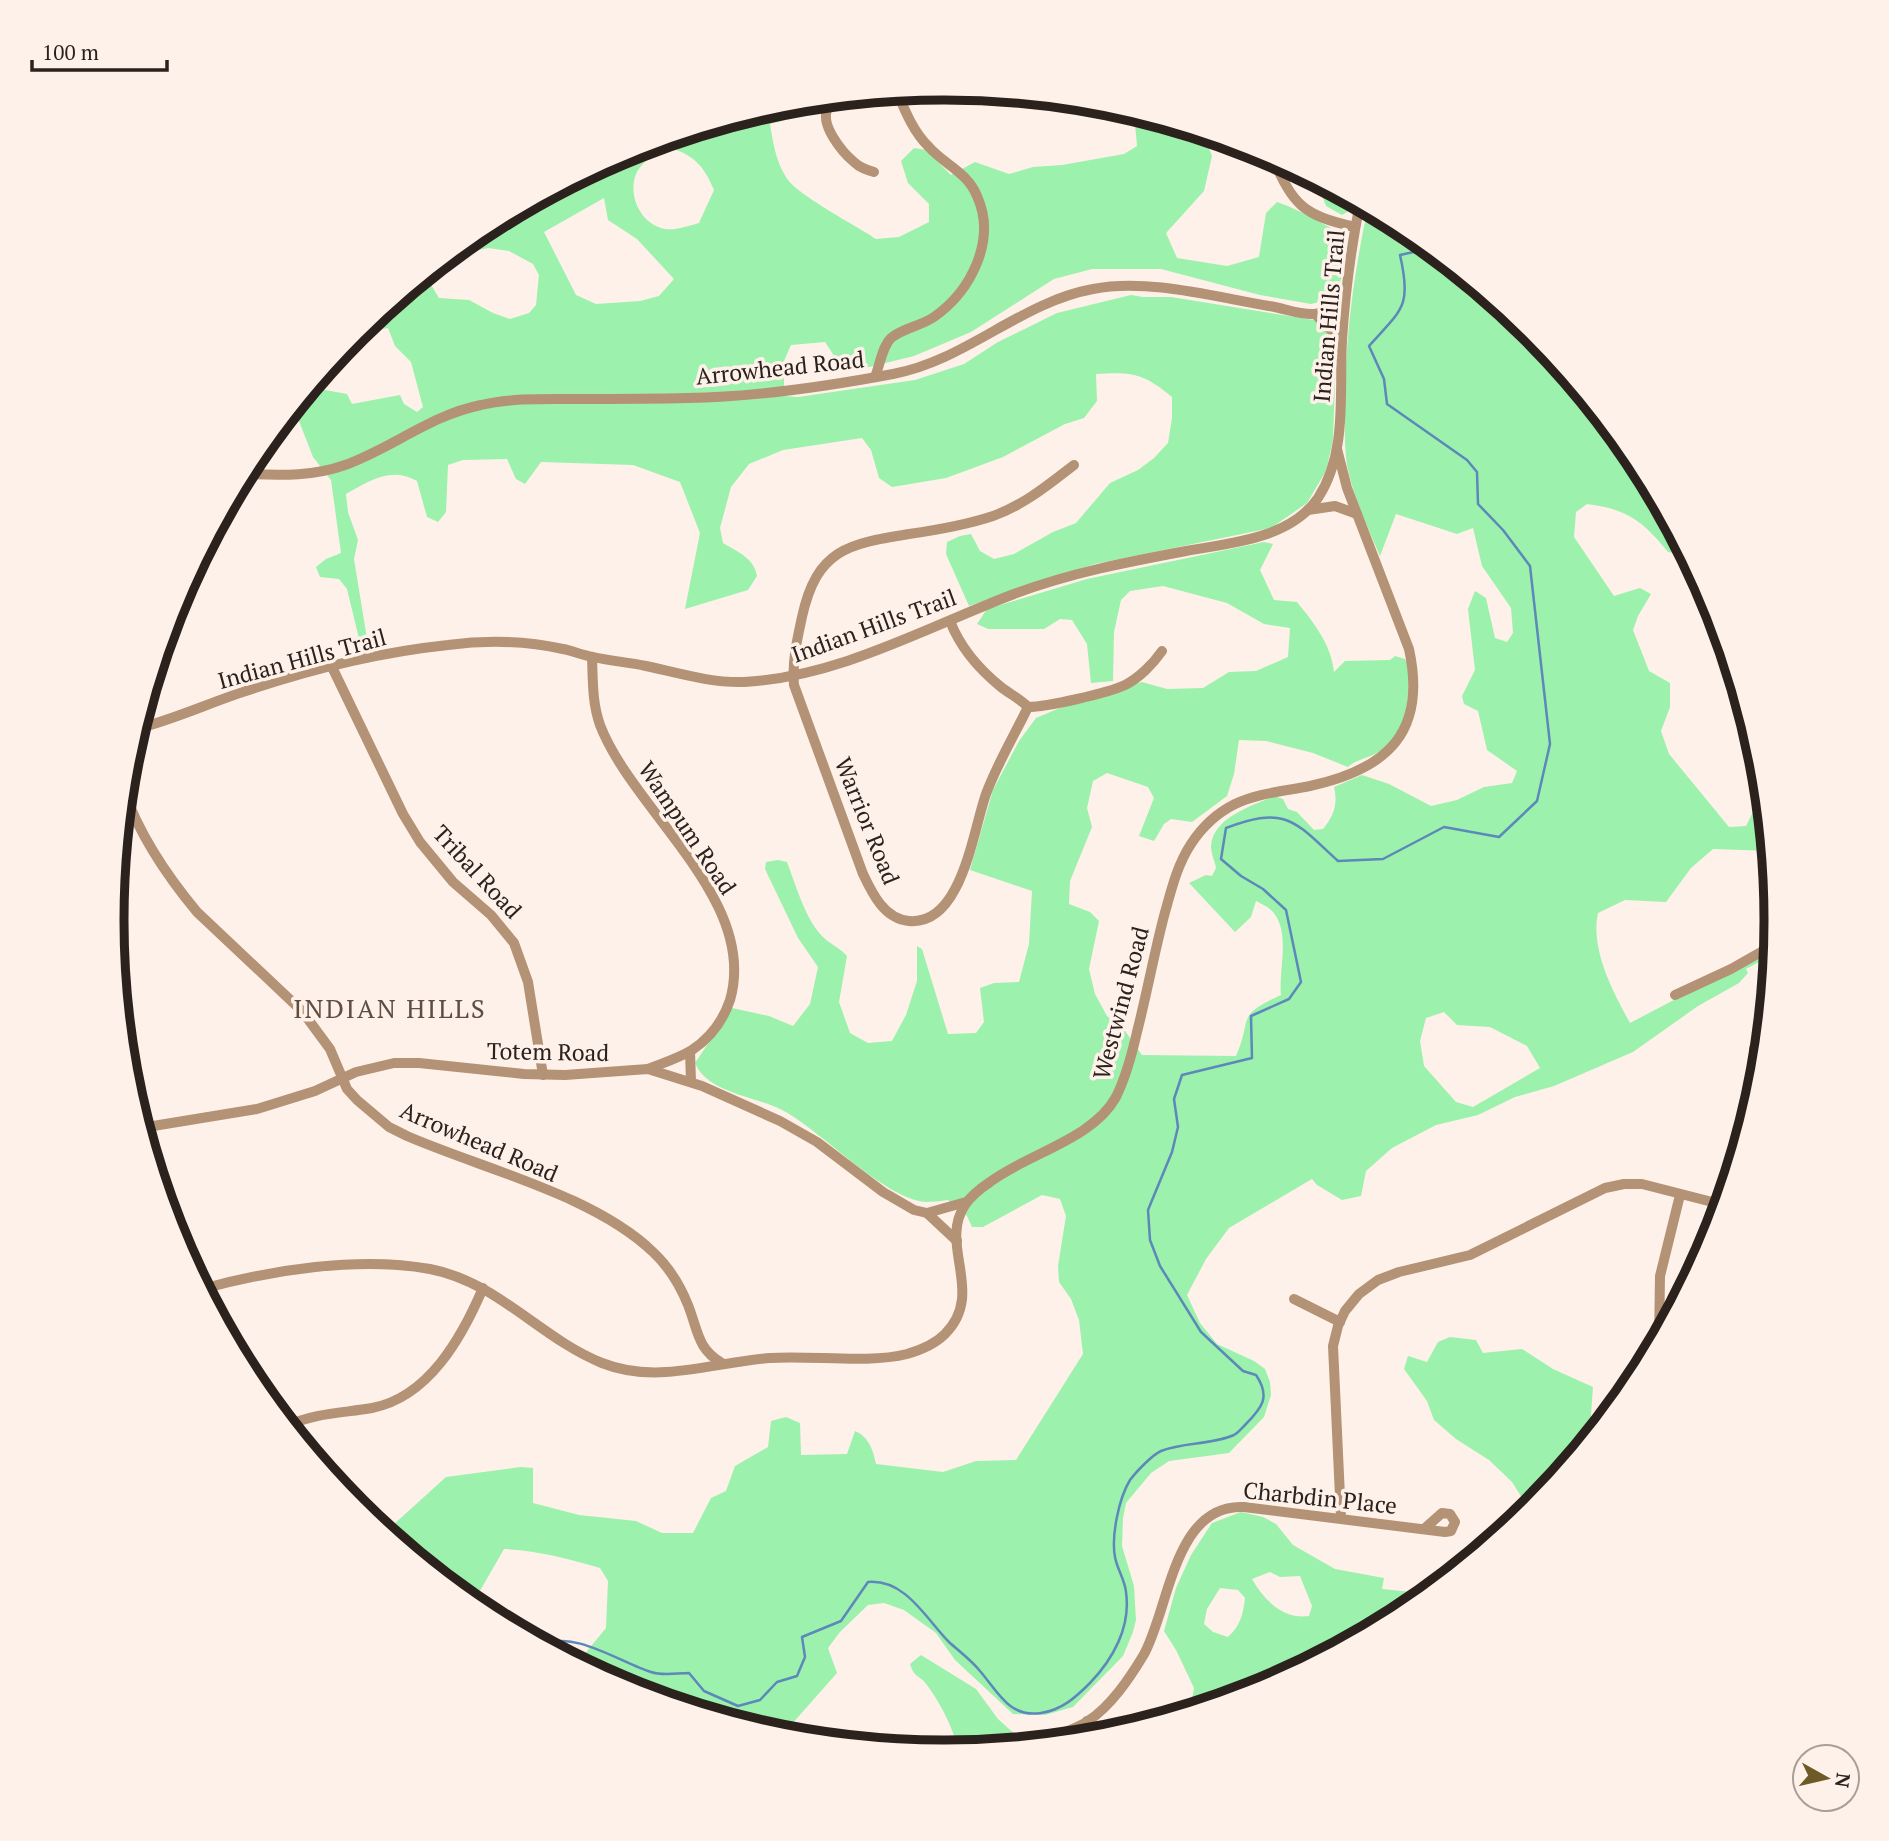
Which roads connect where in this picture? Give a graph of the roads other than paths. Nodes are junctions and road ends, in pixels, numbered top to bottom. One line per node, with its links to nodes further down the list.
1 (902, 102): 10 (street)
2 (828, 108): 4 (street)
3 (1278, 171): 6 (street)
4 (874, 172)
5 (1358, 212): 6 (street, Indian Hills Trail)
6 (1355, 227): 7 (street, Indian Hills Trail)
7 (1345, 299): 8 (street); 9 (street, Indian Hills Trail)
8 (1315, 314): 9 (street); 10 (street, Arrowhead Road)
9 (1342, 341): 11 (street, Indian Hills Trail)
10 (875, 377): 13 (street, Arrowhead Road)
11 (1337, 449): 14 (street, Indian Hills Trail); 15 (street, Westwind Road)
12 (1074, 465): 20 (street)
13 (256, 474)
14 (1307, 510): 15 (street); 16 (street, Indian Hills Trail)
15 (1357, 514): 33 (street, Westwind Road)
16 (950, 621): 20 (street, Indian Hills Trail); 21 (street)
17 (1162, 651): 21 (street)
18 (592, 657): 19 (street, Indian Hills Trail); 20 (street, Indian Hills Trail); 26 (street, Wampum Road)
19 (332, 667): 22 (street, Indian Hills Trail); 28 (street, Tribal Road)
20 (793, 676): 21 (street, Warrior Road)
21 (1028, 708)
22 (148, 725)
23 (132, 809): 29 (street, Arrowhead Road)
24 (1764, 950): 25 (street)
25 (1675, 995)
26 (690, 1052): 27 (street, Wampum Road); 30 (street)
27 (648, 1069): 28 (street, Totem Road); 30 (street, Totem Road)
28 (543, 1074): 29 (street, Totem Road)
29 (343, 1079): 31 (street, Totem Road); 42 (street, Arrowhead Road)
30 (691, 1082): 35 (street, Totem Road)
31 (151, 1127)
32 (1680, 1195): 34 (street); 40 (street); 41 (street)
33 (966, 1202): 35 (street); 36 (street)
34 (1715, 1203)
35 (927, 1213): 36 (street, Totem Road)
36 (957, 1241): 43 (street)
37 (210, 1287): 38 (street)
38 (483, 1288): 44 (street); 45 (street)
39 (1294, 1299): 40 (street)
40 (1340, 1321): 46 (street)
41 (1659, 1323)
42 (702, 1346): 43 (street); 44 (street)
43 (722, 1363): 44 (street)
44 (692, 1369)
45 (295, 1423)
46 (1341, 1518): 47 (street, Charbdin Place); 48 (street, Charbdin Place)
47 (1424, 1529)
48 (1087, 1721): 49 (street); 50 (street, Charbdin Place)
49 (1091, 1727)
50 (1059, 1733)

